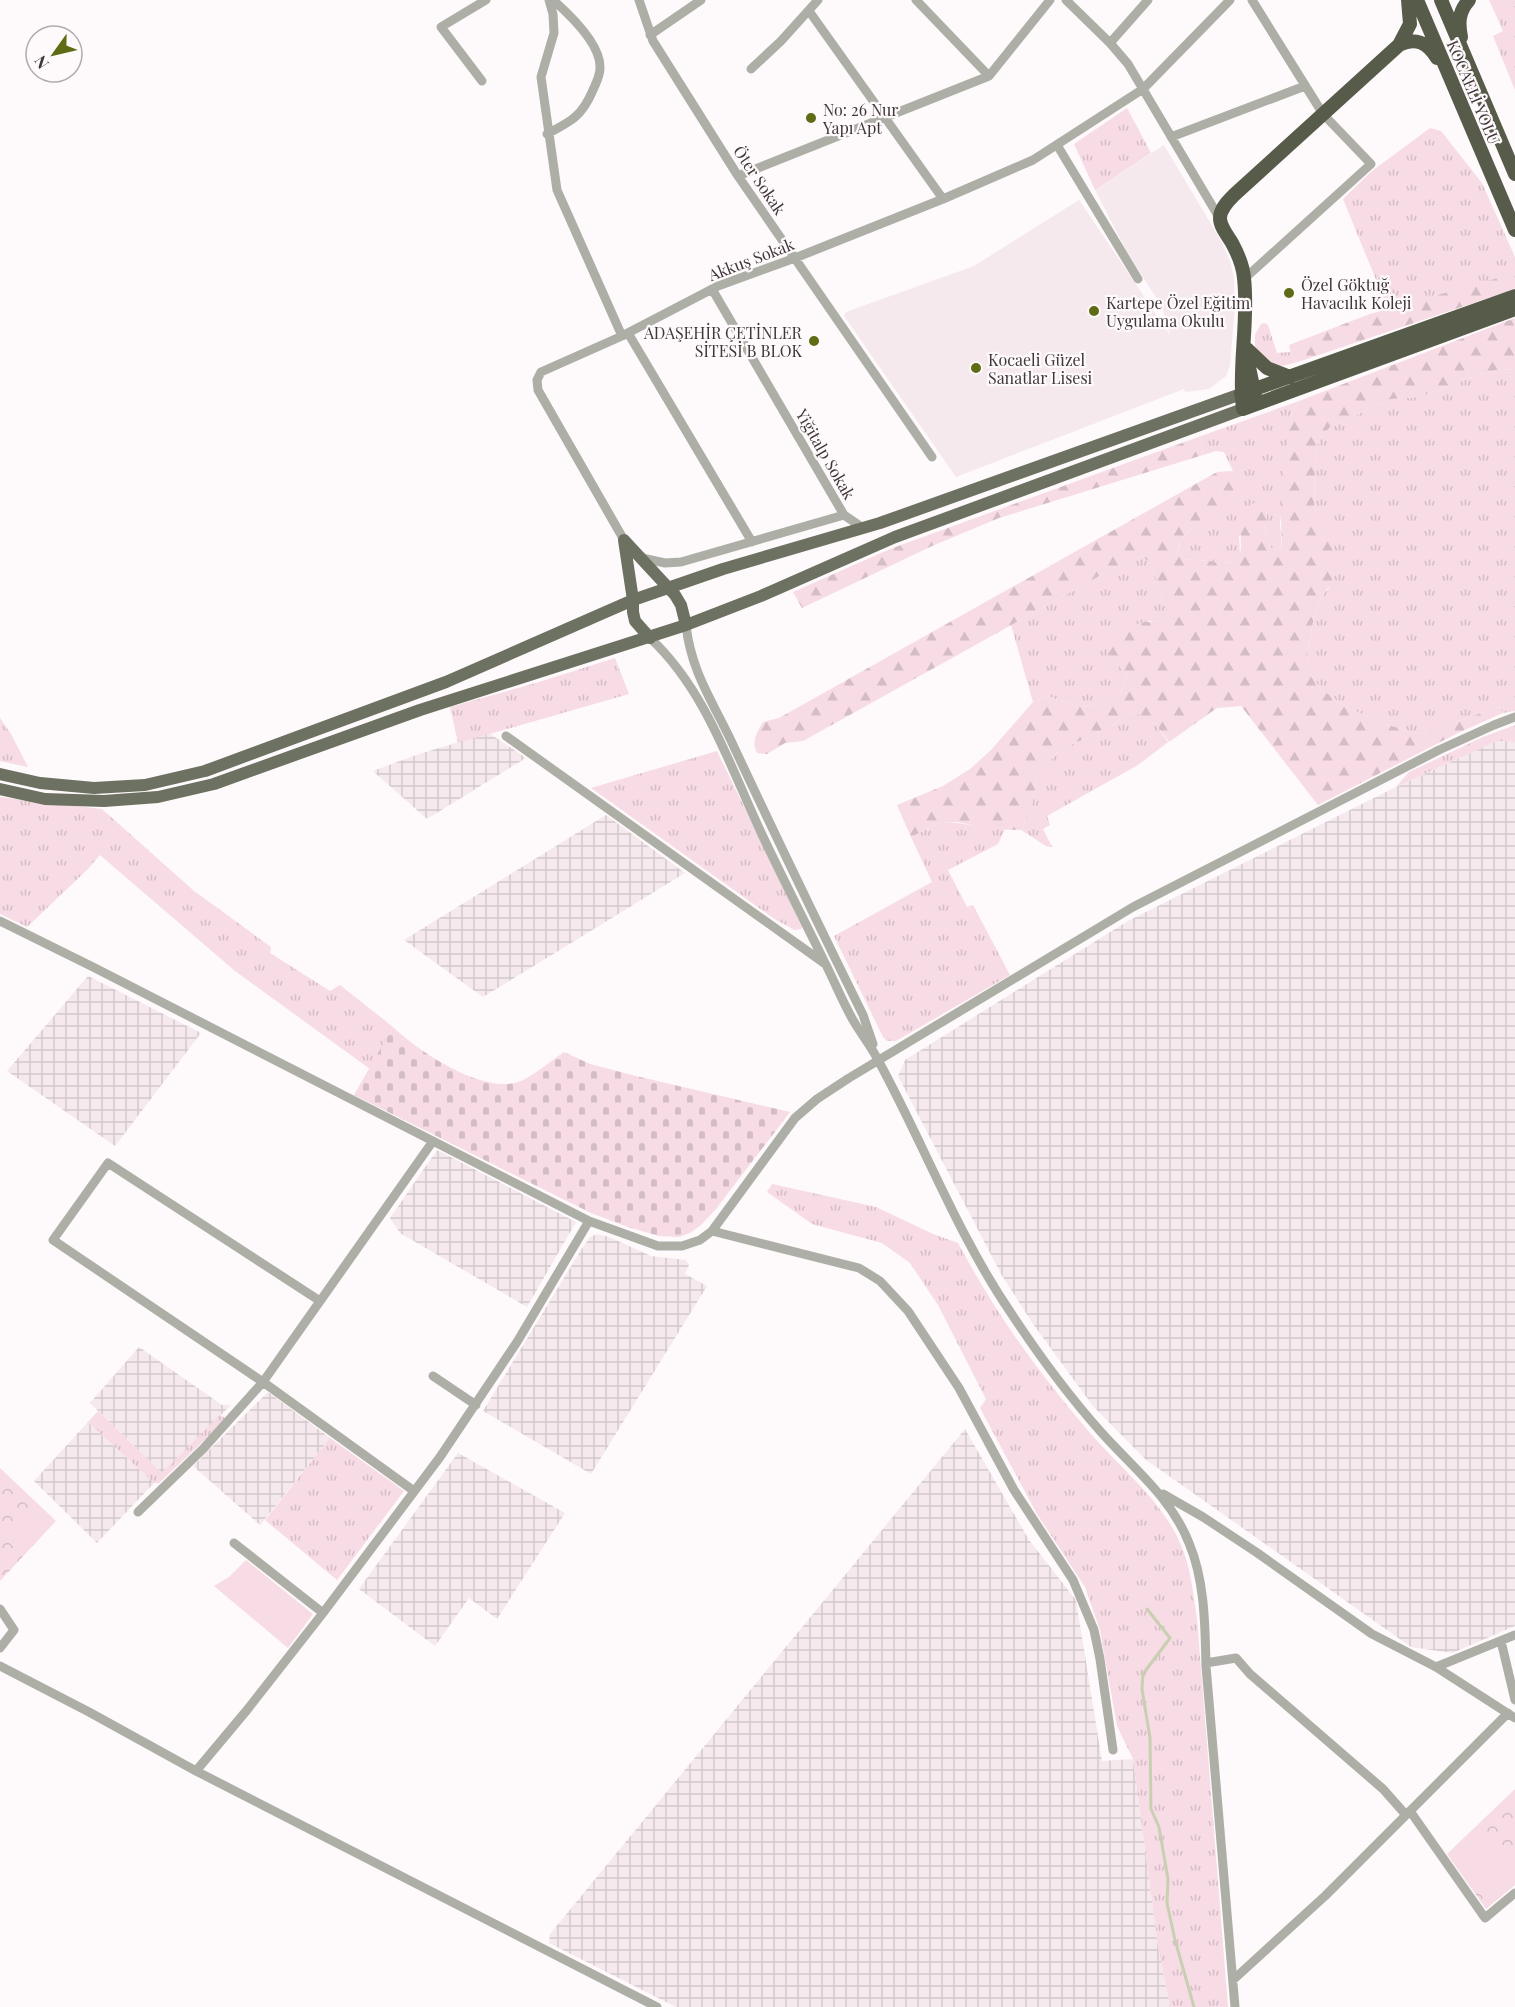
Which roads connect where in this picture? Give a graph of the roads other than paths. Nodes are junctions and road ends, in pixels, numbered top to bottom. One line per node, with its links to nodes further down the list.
1 (486, 0): 23 (street)
2 (551, 0): 29 (street); 29 (street)
3 (639, 0): 17 (street, Öter Sokak)
4 (701, 0): 17 (street)
5 (818, 0): 16 (street)
6 (916, 0): 22 (street)
7 (1050, 0): 22 (street)
8 (1066, 0): 18 (street)
9 (1148, 0): 18 (street)
10 (1230, 0): 25 (street, Akkuş Sokak)
11 (1252, 0): 24 (street)
12 (1408, 0): 19 (highway)
13 (1417, 0): 26 (highway, KOCAELİ YOLU)
14 (1441, 0): 20 (highway)
15 (1469, 0): 20 (highway)
16 (809, 11): 21 (street); 28 (street)
17 (650, 35): 33 (street, Öter Sokak)
18 (1110, 43): 25 (street)
19 (1399, 45): 26 (highway); 27 (highway)
20 (1465, 57): 32 (highway)
21 (751, 69)
22 (989, 76): 28 (street)
23 (482, 81)
24 (1305, 86): 27 (street); 30 (street)
25 (1143, 88): 30 (street); 31 (street, Akkuş Sokak)
26 (1456, 91): 36 (highway, KOCAELİ YOLU)
27 (1323, 114): 35 (highway); 39 (street)
28 (885, 118): 33 (street); 34 (street)
29 (547, 134): 43 (street)
30 (1171, 137): 35 (street)
31 (1057, 145): 34 (street, Akkuş Sokak); 38 (street)
32 (1515, 174)
33 (738, 176): 37 (street, Öter Sokak)
34 (943, 199): 37 (street, Akkuş Sokak)
35 (1220, 219): 39 (highway)
36 (1515, 230)
37 (795, 258): 40 (street, Akkuş Sokak); 48 (street, Öter Sokak)
38 (1138, 279)
39 (1244, 279): 44 (highway)
40 (712, 289): 43 (street, Akkuş Sokak); 49 (street, Yiğitalp Sokak)
41 (1515, 296): 45 (highway)
42 (1515, 309): 47 (highway)
43 (625, 334): 51 (street, Akkuş Sokak); 52 (street)
44 (1244, 345): 45 (highway); 46 (highway)
45 (1290, 377): 46 (highway)
46 (1248, 392): 47 (highway); 50 (main road)
47 (1250, 407): 56 (main road)
48 (932, 457)
49 (844, 515): 50 (street); 52 (street, Yiğitalp Sokak)
50 (863, 528): 54 (main road)
51 (624, 540): 53 (main road); 55 (main road)
52 (752, 542): 53 (street, Yiğitalp Sokak)
53 (642, 558): 54 (main road)
54 (668, 588): 55 (main road); 56 (main road)
55 (633, 600): 57 (main road); 60 (main road)
56 (686, 626): 57 (main road); 64 (street)
57 (650, 638): 61 (main road); 63 (street)
58 (1515, 717): 64 (street)
59 (506, 736): 63 (street)
60 (0, 774)
61 (0, 789)
62 (2, 924): 65 (street)
63 (826, 964): 64 (street)
64 (878, 1060): 67 (street); 73 (street)
65 (433, 1141): 66 (street); 68 (street)
66 (589, 1221): 67 (street); 71 (street)
67 (712, 1232): 86 (street)
68 (320, 1301): 70 (street); 70 (street)
69 (433, 1376): 71 (street)
70 (263, 1382): 72 (street); 74 (street)
71 (476, 1405): 72 (street)
72 (414, 1491): 77 (street)
73 (1158, 1491): 81 (street); 83 (street)
74 (138, 1512)
75 (234, 1543): 77 (street)
76 (0, 1609): 80 (street)
77 (323, 1612): 87 (street)
78 (1515, 1635): 79 (street)
79 (1501, 1641): 83 (street); 84 (street)
80 (0, 1648)
81 (1206, 1663): 88 (street); 90 (street)
82 (0, 1666): 87 (street)
83 (1436, 1667): 85 (street)
84 (1515, 1700)
85 (1511, 1715): 88 (street)
86 (1113, 1750)
87 (196, 1771): 91 (street)
88 (1408, 1813): 89 (street); 90 (street)
89 (1515, 1893)
90 (1233, 1980): 92 (street)
91 (657, 2007)
92 (1235, 2007)

